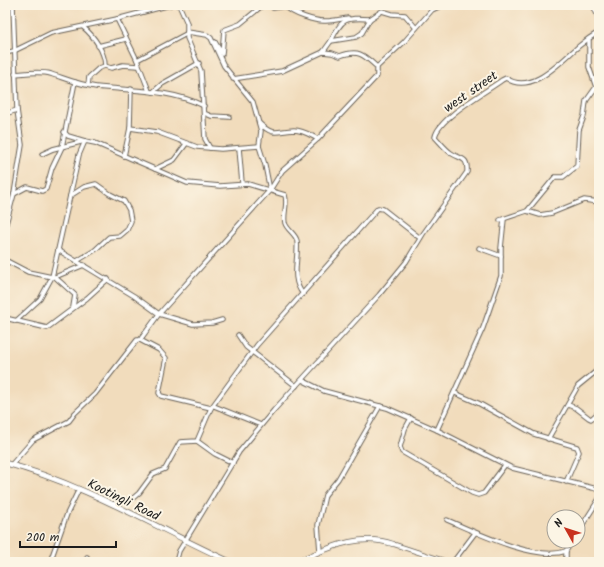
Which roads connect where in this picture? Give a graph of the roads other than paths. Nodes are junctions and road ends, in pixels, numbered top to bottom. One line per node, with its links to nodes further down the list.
1 (13, 5): 22 (street)
2 (170, 5): 8 (street)
3 (179, 5): 16 (street)
4 (263, 5): 17 (street)
5 (272, 5): 9 (street)
6 (443, 5): 14 (street)
7 (593, 5): 10 (street)
8 (161, 7): 11 (street)
9 (348, 18): 12 (street); 20 (street)
10 (599, 19)
11 (117, 20): 13 (street); 18 (street)
12 (370, 20): 14 (street); 20 (street)
13 (83, 27): 21 (street); 22 (street)
14 (416, 28): 29 (street)
15 (599, 32): 19 (street, west street)
16 (187, 33): 17 (street); 25 (street); 26 (street)
17 (211, 38): 31 (street)
18 (126, 39): 21 (street); 25 (street)
19 (589, 39): 60 (street); 62 (street, west street)
20 (331, 41): 23 (street)
21 (98, 46): 27 (street)
22 (14, 51): 24 (street); 30 (street)
23 (323, 52): 29 (street); 31 (street)
24 (5, 53)
25 (137, 60): 28 (street)
26 (199, 63): 35 (street); 36 (street)
27 (106, 66): 28 (street); 33 (street)
28 (138, 66): 35 (street)
29 (377, 67): 44 (street)
30 (15, 74): 32 (street); 37 (street)
31 (233, 79): 41 (street)
32 (75, 82): 33 (street); 43 (street)
33 (88, 85): 34 (street)
34 (131, 89): 35 (street); 42 (street)
35 (151, 91): 36 (street)
36 (204, 106): 38 (street)
37 (17, 110): 39 (street); 56 (street)
38 (204, 113): 40 (street); 49 (street)
39 (5, 114)
40 (229, 117)
41 (257, 121): 44 (street); 47 (street)
42 (130, 128): 46 (street); 52 (street)
43 (64, 132): 45 (street); 48 (street)
44 (318, 139): 55 (street)
45 (85, 141): 48 (street); 52 (street); 57 (street)
46 (186, 144): 49 (street); 53 (street)
47 (259, 146): 50 (street); 55 (street)
48 (62, 147): 51 (street); 56 (street)
49 (210, 148): 50 (street)
50 (239, 148): 54 (street)
51 (42, 154)
52 (124, 156): 53 (street)
53 (155, 170): 54 (street)
54 (242, 183): 55 (street)
55 (270, 190): 71 (street); 73 (street)
56 (14, 194): 59 (street)
57 (70, 196): 64 (street); 67 (street)
58 (599, 202): 60 (street)
59 (7, 206): 61 (street)
60 (527, 211): 65 (street)
61 (5, 227)
62 (420, 238): 71 (street); 81 (street)
63 (479, 248): 65 (street)
64 (58, 250): 67 (street); 69 (street)
65 (501, 256): 83 (street)
66 (5, 260): 69 (street)
67 (77, 261): 68 (street)
68 (84, 265): 69 (street); 70 (street)
69 (53, 277): 72 (street); 76 (street)
70 (108, 280): 72 (street); 73 (street)
71 (303, 294): 79 (street)
72 (73, 307): 76 (street)
73 (159, 314): 75 (street); 78 (street)
74 (5, 318): 76 (street)
75 (222, 320)
76 (16, 321)
77 (238, 335): 79 (street)
78 (140, 340): 86 (street); 95 (street)
79 (252, 351): 82 (street); 86 (street)
80 (599, 369): 84 (street)
81 (302, 380): 82 (street); 85 (street)
82 (296, 386): 89 (street)
83 (455, 393): 90 (street); 91 (street)
84 (568, 405): 87 (street); 91 (street)
85 (380, 406): 88 (street); 107 (street)
86 (212, 407): 89 (street); 92 (street)
87 (599, 412)
88 (411, 418): 90 (street); 96 (street)
89 (261, 425): 94 (street)
90 (437, 430): 96 (street)
91 (548, 439): 97 (street)
92 (197, 441): 94 (street); 101 (street)
93 (5, 463): 95 (street, Kootingli Road)
94 (233, 463): 105 (street)
95 (12, 464): 98 (street, Kootingli Road)
96 (505, 465): 97 (street)
97 (566, 482): 99 (street)
98 (79, 489): 101 (street, Kootingli Road); 109 (street)
99 (599, 490)
100 (599, 499): 102 (street)
101 (112, 504): 105 (street, Kootingli Road)
102 (586, 519)
103 (446, 520): 104 (street)
104 (475, 533): 108 (street); 114 (street)
105 (185, 541): 110 (street); 111 (street, Kootingli Road)
106 (393, 544): 107 (street); 113 (street)
107 (320, 551): 112 (street)
108 (566, 551): 115 (street)
109 (50, 562)
110 (176, 562)
111 (230, 562)
112 (295, 562)
113 (448, 562)
114 (453, 562)
115 (566, 562)

